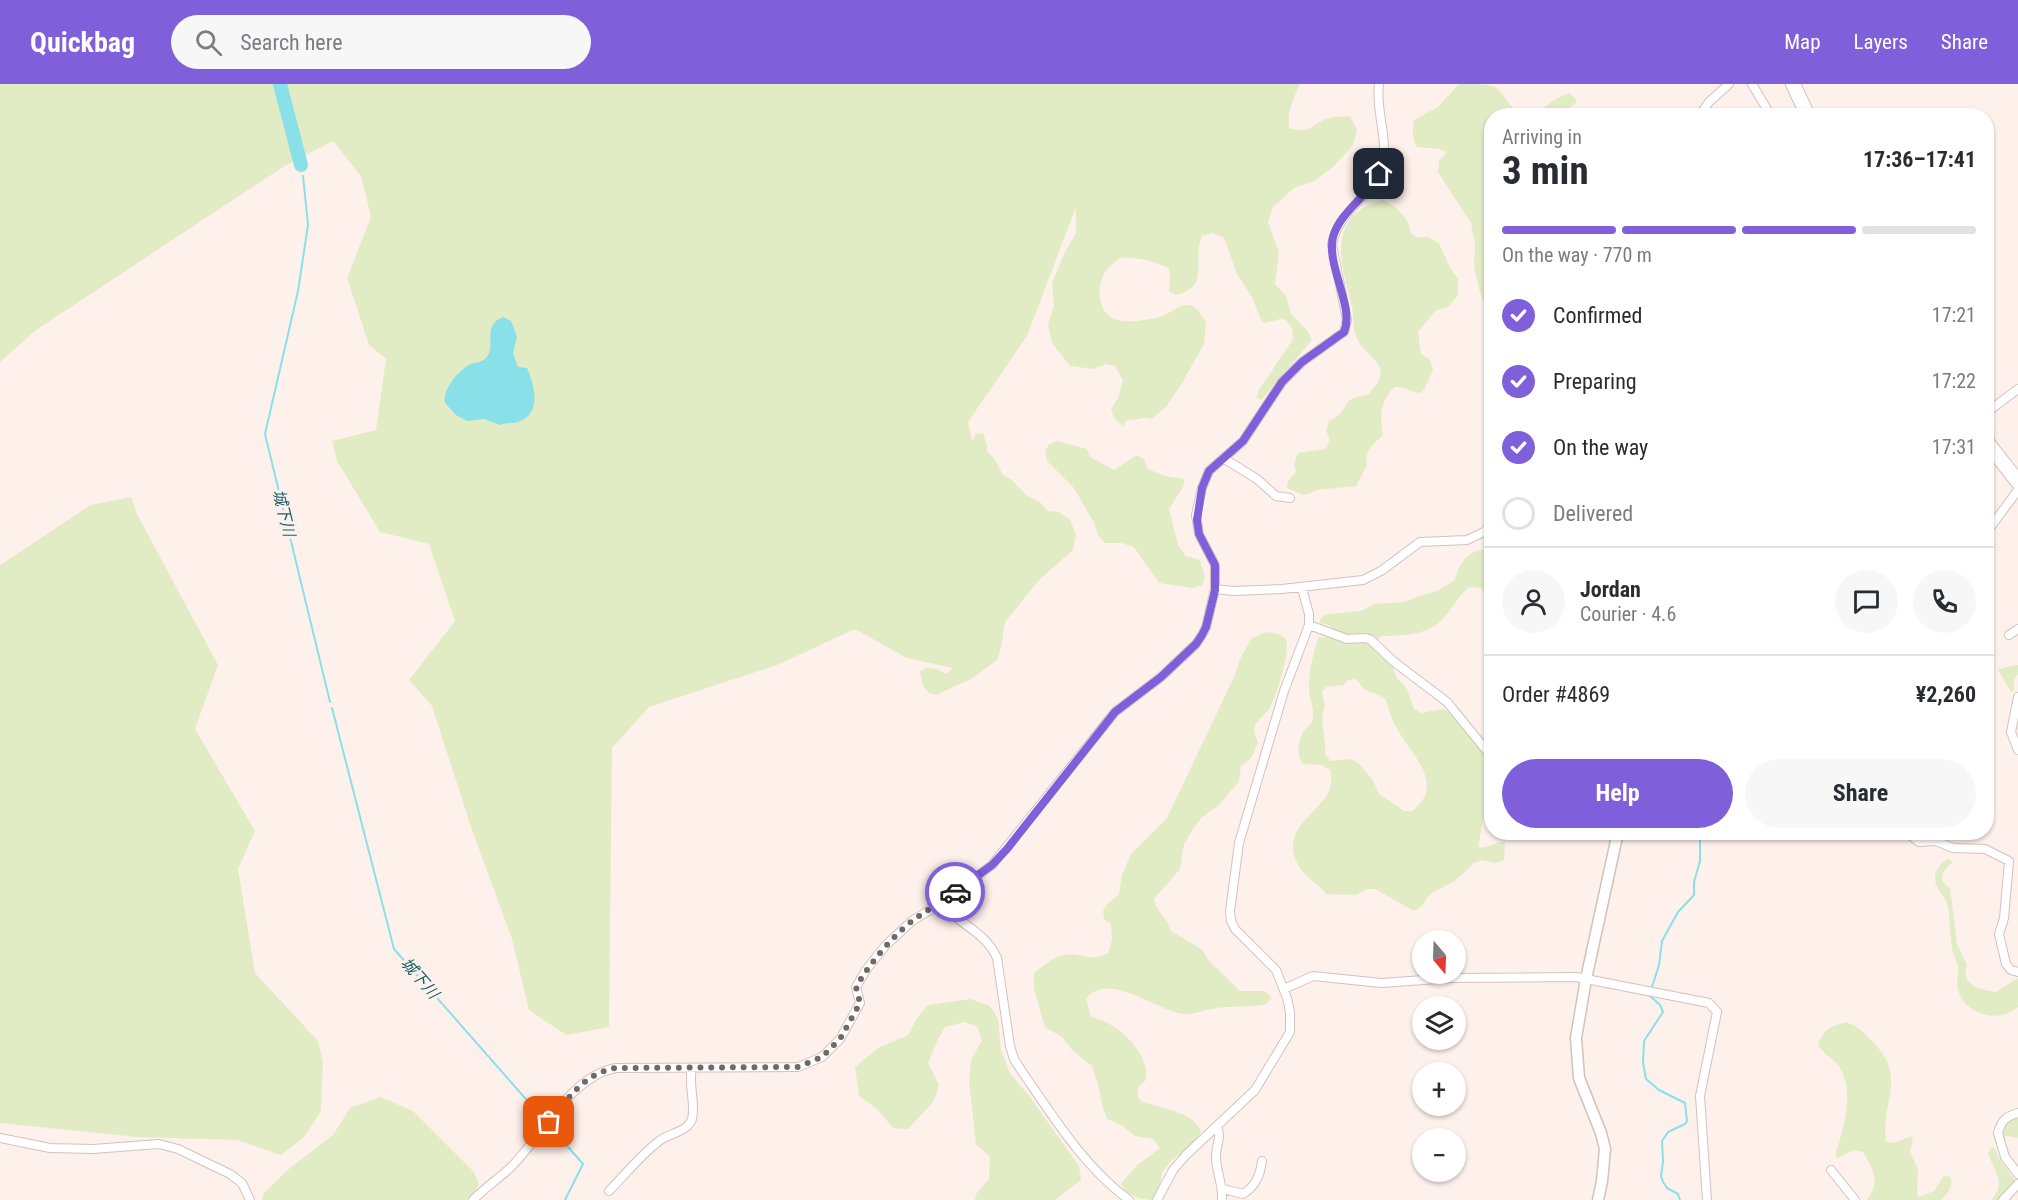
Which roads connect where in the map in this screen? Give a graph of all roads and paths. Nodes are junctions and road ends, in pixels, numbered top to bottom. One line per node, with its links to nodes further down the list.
1 (1379, 84): 11 (street)
2 (1729, 84): 5 (street)
3 (1752, 84): 6 (street)
4 (1793, 84): 7 (highway)
5 (1705, 108)
6 (1766, 108)
7 (1804, 108)
8 (2018, 389): 9 (street)
9 (1994, 407)
10 (1994, 451): 12 (highway)
11 (1223, 458): 14 (street); 18 (street)
12 (2018, 482)
13 (2018, 490): 15 (street)
14 (1290, 498)
15 (1994, 522)
16 (1484, 532): 17 (street)
17 (1302, 588): 18 (street); 19 (street)
18 (1215, 590): 27 (street)
19 (1309, 625): 23 (street); 30 (street)
20 (2018, 629): 21 (street)
21 (2009, 635)
22 (2018, 697): 24 (street)
23 (1484, 747)
24 (2018, 750)
25 (1616, 840): 29 (street)
26 (1916, 840): 28 (street)
27 (941, 903): 31 (street); 43 (street)
28 (2018, 972)
29 (1586, 979): 30 (street); 46 (street); 47 (street)
30 (1284, 989): 33 (street)
31 (692, 1068): 40 (street); 42 (street)
32 (2018, 1113): 37 (street)
33 (1217, 1126): 39 (street); 44 (street)
34 (0, 1138): 41 (street)
35 (1262, 1161): 39 (street)
36 (1831, 1170): 48 (street)
37 (2018, 1174)
38 (2018, 1184): 49 (street)
39 (1222, 1189): 45 (street)
40 (609, 1191)
41 (250, 1200)
42 (474, 1200)
43 (1129, 1200)
44 (1157, 1200)
45 (1222, 1200)
46 (1598, 1200)
47 (1707, 1200)
48 (1855, 1200)
49 (2003, 1200)

